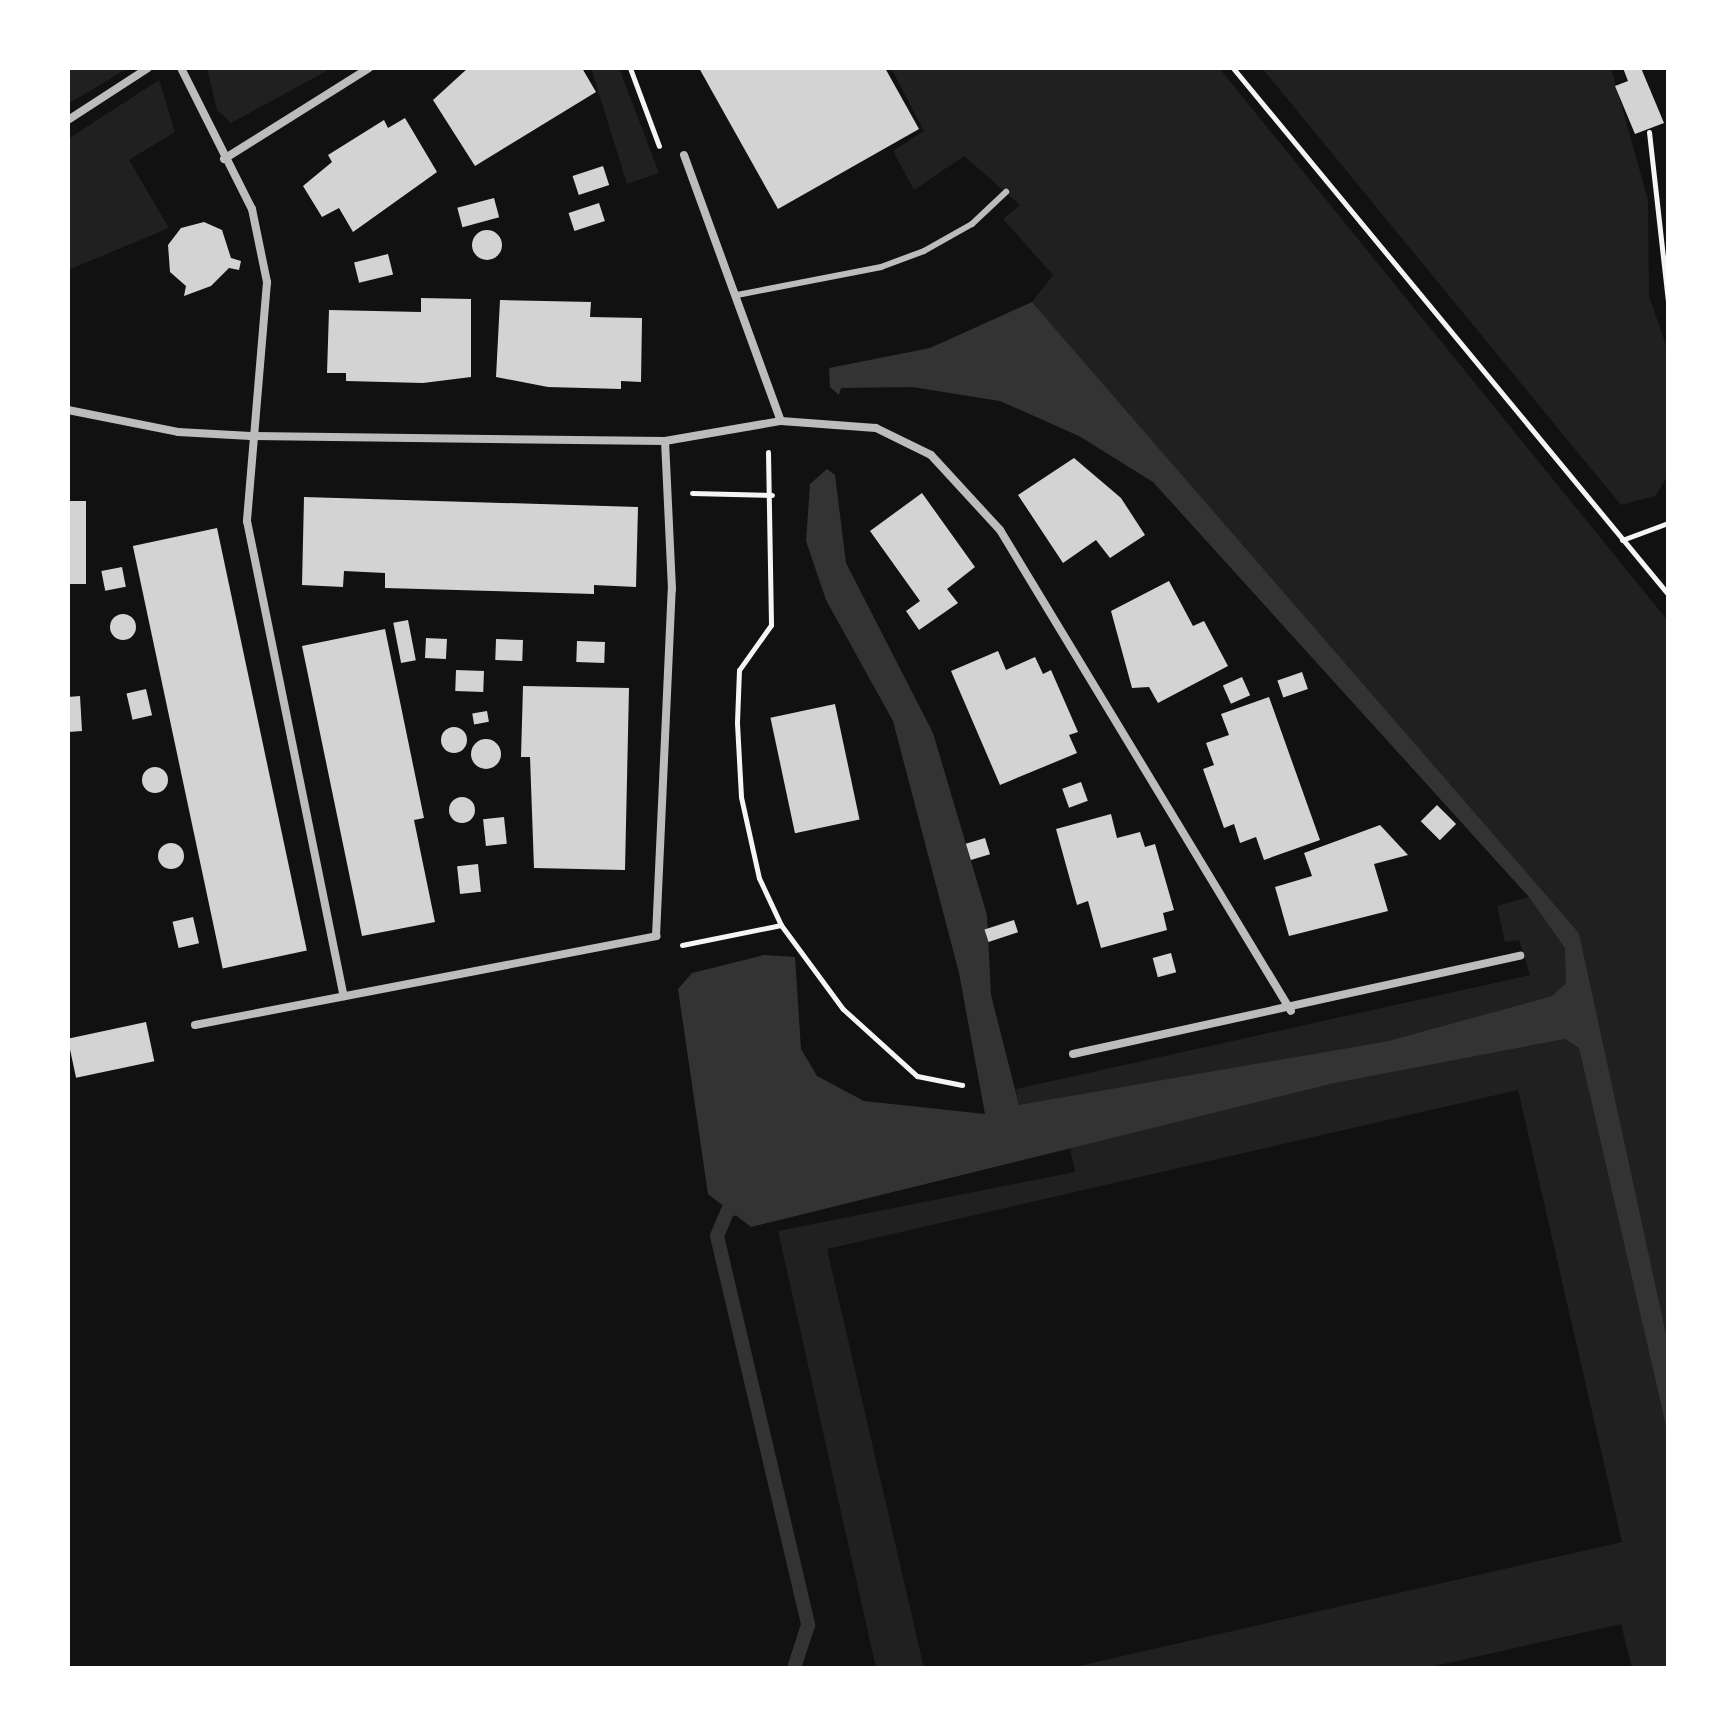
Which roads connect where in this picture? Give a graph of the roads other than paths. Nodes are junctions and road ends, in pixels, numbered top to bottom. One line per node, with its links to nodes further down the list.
1 (148, 68): 4 (street)
2 (181, 68): 6 (street)
3 (369, 68): 6 (street)
4 (68, 120)
5 (684, 155): 8 (street)
6 (224, 159): 11 (street)
7 (1006, 192): 8 (lane)
8 (737, 295): 10 (street)
9 (68, 410): 11 (street)
10 (781, 421): 12 (street); 15 (street)
11 (251, 436): 12 (street); 14 (street)
12 (665, 441): 14 (street)
13 (1520, 956): 15 (street)
14 (344, 996): 16 (street)
15 (1291, 1011): 17 (street)
16 (195, 1025)
17 (1073, 1054)

